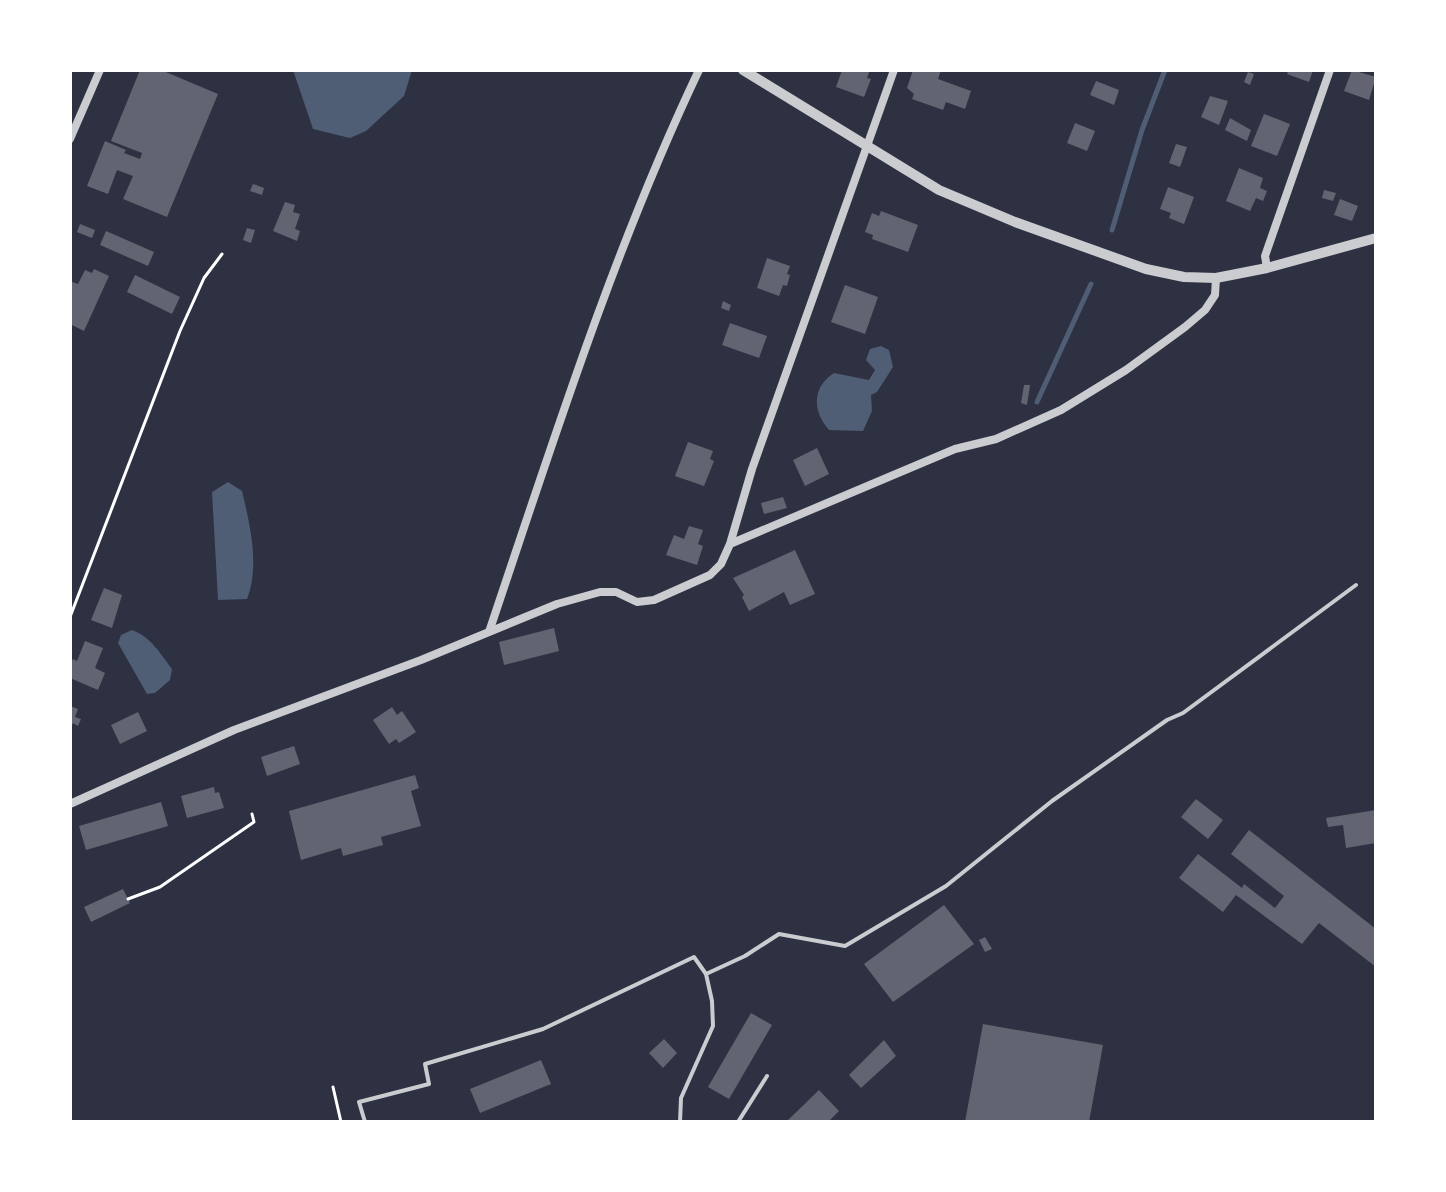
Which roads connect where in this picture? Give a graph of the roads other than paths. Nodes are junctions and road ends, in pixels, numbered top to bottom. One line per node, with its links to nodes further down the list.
1 (100, 70): 6 (street)
2 (699, 70): 13 (street)
3 (743, 70): 7 (street)
4 (894, 70): 7 (street)
5 (1330, 70): 9 (street)
6 (70, 139)
7 (867, 147): 10 (street); 11 (street)
8 (1376, 238): 9 (street)
9 (1267, 268): 10 (street)
10 (1216, 278): 11 (street)
11 (730, 544): 13 (street)
12 (1356, 585): 15 (lane)
13 (489, 632): 14 (street)
14 (70, 804)
15 (706, 974): 17 (lane); 18 (lane)
16 (767, 1076): 19 (lane)
17 (365, 1122)
18 (680, 1122)
19 (738, 1122)

